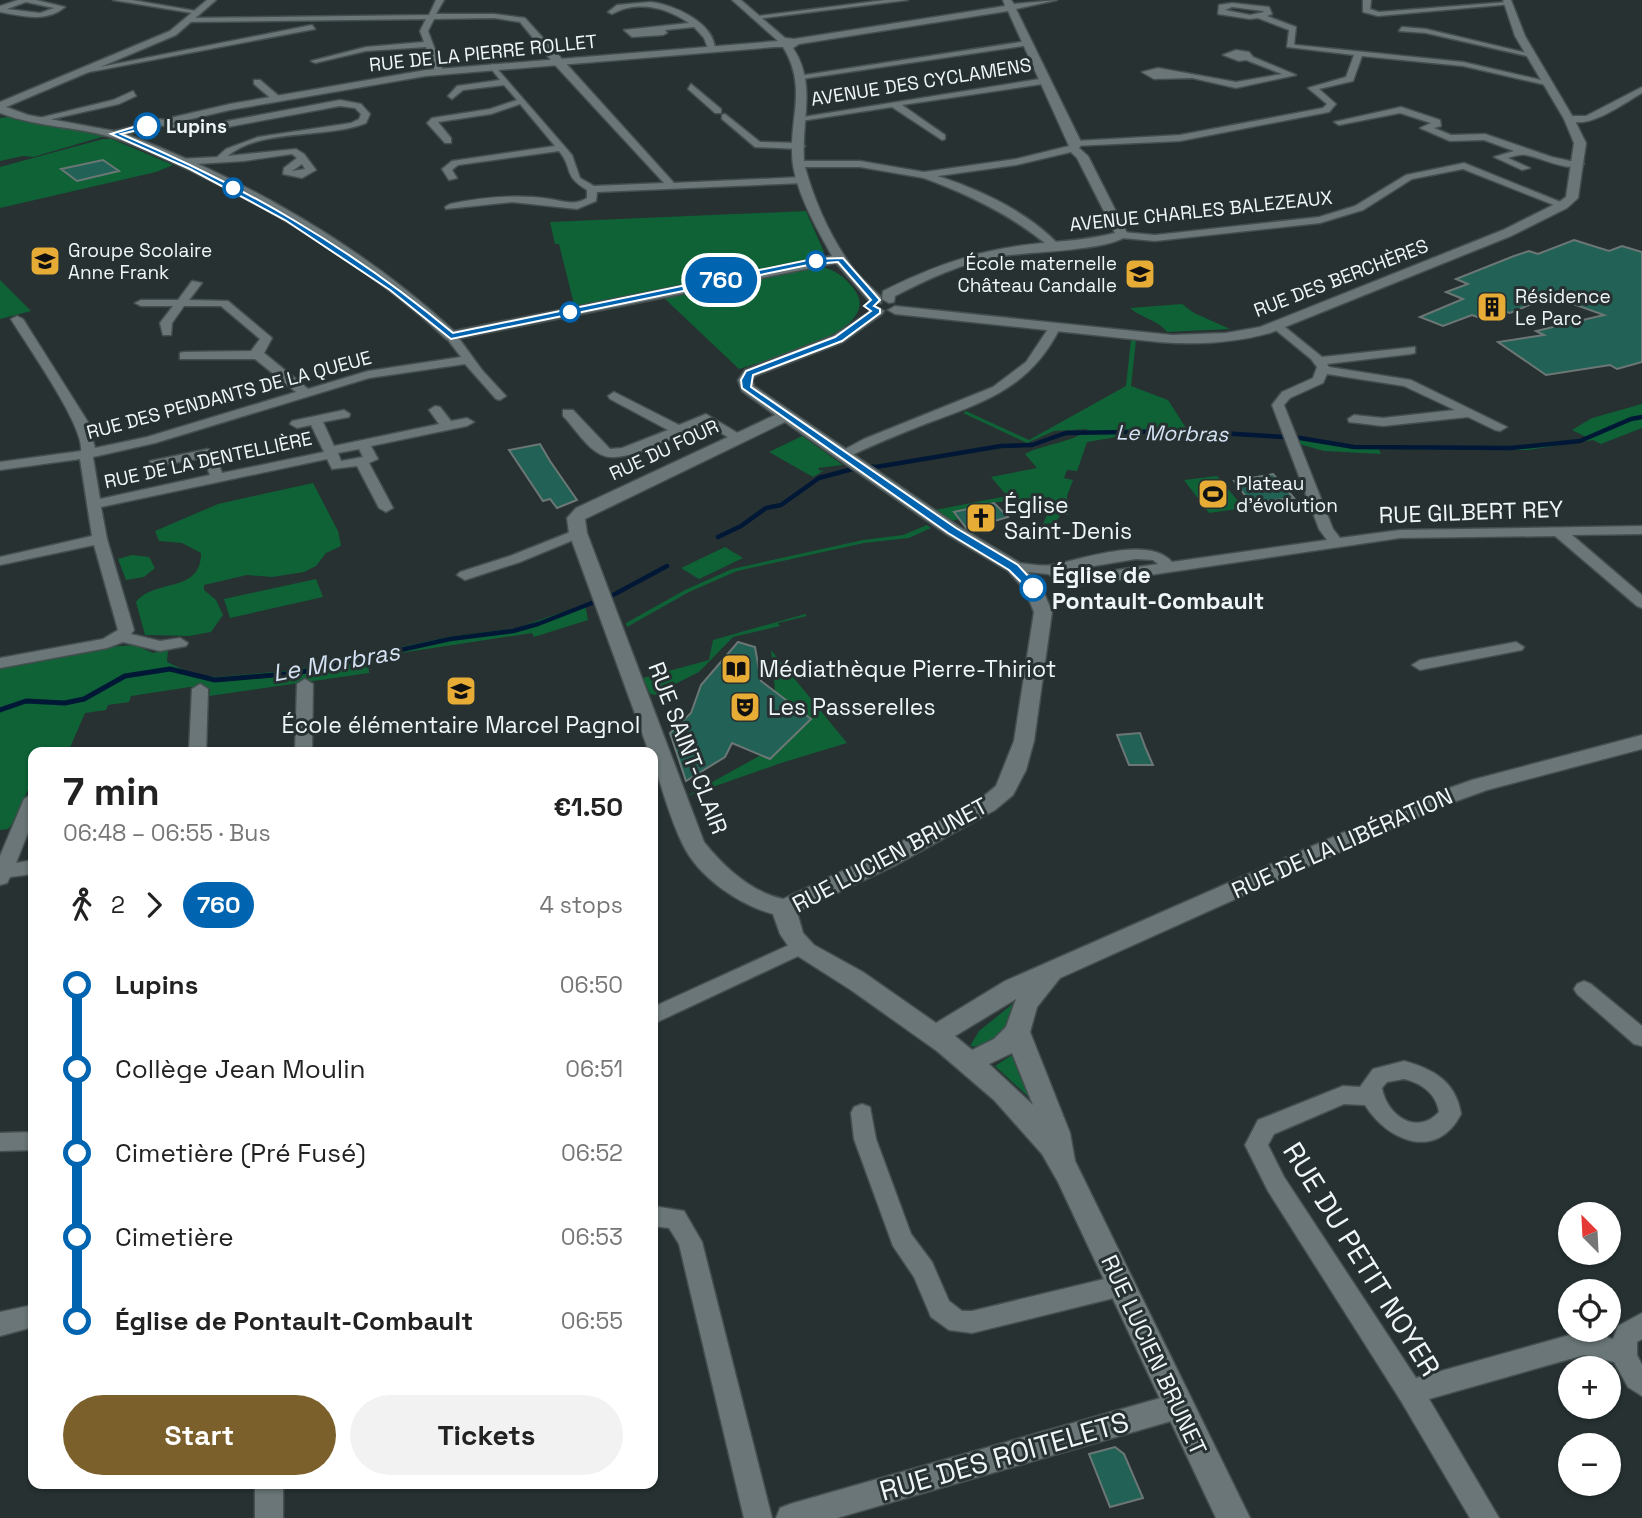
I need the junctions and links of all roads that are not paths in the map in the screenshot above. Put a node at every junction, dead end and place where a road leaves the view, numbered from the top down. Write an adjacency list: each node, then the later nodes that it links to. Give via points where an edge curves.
1 (117, 0): 13 (street)
2 (212, 0): 13 (street)
3 (440, 0): 15 (street)
4 (736, 0): 16 (street)
5 (904, 0): 16 (street)
6 (1053, 0): 10 (street, RUE DE LA PIERRE ROLLET)
7 (1367, 0): 12 (street, via 1366,10 1378,14)
8 (1420, 0): 12 (street)
9 (1508, 2): 12 (street); 28 (street)
10 (1008, 4): 23 (street, RUE DE LA PIERRE ROLLET); 24 (street)
11 (0, 10): 11 (street, via 25,0 61,6 38,15)
12 (1424, 11)
13 (198, 12): 19 (street)
14 (612, 12): 20 (street, via 617,7 669,3)
15 (431, 17): 18 (street); 25 (street, via 424,31); 31 (street, via 522,20)
16 (755, 17): 23 (street)
17 (1261, 17): 17 (street, via 1269,11 1233,5 1222,7 1221,12); 27 (street, via 1293,29 1290,46)
18 (349, 18): 19 (street); 33 (street)
19 (188, 20): 33 (street, via 173,33)
20 (696, 25): 21 (street); 26 (street, via 709,38)
21 (659, 27)
22 (1402, 29): 28 (street)
23 (784, 43): 26 (street, RUE DE LA PIERRE ROLLET); 36 (street, via 798,60)
24 (1027, 43): 36 (street); 38 (street)
25 (428, 44): 30 (street, via 366,49); 34 (street)
26 (712, 49): 31 (street, RUE DE LA PIERRE ROLLET)
27 (1359, 53): 37 (street, via 1350,79); 41 (street, via 1463,64)
28 (1531, 55): 41 (street)
29 (1248, 58): 37 (street)
30 (315, 61)
31 (557, 61): 32 (street, RUE DE LA PIERRE ROLLET); 73 (street)
32 (494, 66): 34 (street, RUE DE LA PIERRE ROLLET); 40 (street)
33 (84, 71): 49 (street)
34 (439, 71): 46 (street, RUE DE LA PIERRE ROLLET)
35 (1168, 74): 37 (street, via 1236,85)
36 (802, 76): 52 (street)
37 (1304, 80): 50 (street, via 1332,104)
38 (1046, 81): 48 (street, AVENUE DES CYCLAMENS); 61 (street)
39 (257, 82): 46 (street)
40 (506, 82): 45 (street, via 460,88); 47 (street)
41 (1546, 82): 53 (street)
42 (691, 87): 60 (street, via 758,145)
43 (1642, 90): 53 (street, via 1588,119)
44 (133, 94): 51 (street, via 116,102)
45 (452, 96)
46 (277, 99): 54 (street, RUE DE LA PIERRE ROLLET)
47 (522, 101): 59 (street, via 435,120 432,123); 62 (street)
48 (895, 105): 52 (street, AVENUE DES CYCLAMENS); 58 (street)
49 (0, 108): 51 (street)
50 (1316, 112): 55 (street); 61 (street, via 1180,138)
51 (39, 118): 57 (street)
52 (801, 118): 60 (street)
53 (1569, 119): 68 (street, via 1580,143)
54 (160, 122): 57 (street, RUE DE LA PIERRE ROLLET); 64 (street, via 195,130 340,103 358,106 366,114 353,125 231,147)
55 (1339, 122): 56 (street); 63 (street, via 1398,108 1437,122 1425,128 1450,138 1485,137)
56 (1349, 126)
57 (114, 134): 66 (street)
58 (942, 137)
59 (448, 141)
60 (800, 146): 67 (street)
61 (1075, 146): 70 (street, via 1016,162); 77 (street)
62 (560, 148): 71 (street, via 463,161 447,169); 74 (street, via 576,179)
63 (1524, 151): 68 (street); 69 (street, via 1499,157)
64 (220, 159): 65 (street, via 286,151); 66 (street)
65 (302, 159)
66 (180, 162): 88 (street, via 330,244)
67 (799, 164): 70 (street, via 860,164); 72 (street)
68 (1579, 164): 75 (street, via 1572,198)
69 (1525, 168)
70 (924, 174): 78 (street, via 990,202)
71 (452, 178)
72 (803, 180): 73 (street); 79 (street)
73 (670, 185): 74 (street)
74 (592, 189): 76 (street, via 592,199 579,206 514,199)
75 (1560, 203): 77 (street, AVENUE CHARLES BALEZEAUX, via 1459,166 1409,177 1359,208 1320,220 1155,239); 85 (street, RUE DES BERCHÈRES, via 1507,233)
76 (450, 207)
77 (1122, 235): 78 (street, AVENUE CHARLES BALEZEAUX, via 1090,244)
78 (1055, 246): 83 (street, AVENUE CHARLES BALEZEAUX, via 949,264 888,294)
79 (840, 259): 83 (street); 88 (street)
80 (196, 284): 82 (street)
81 (141, 303): 82 (street)
82 (181, 303): 87 (street, via 166,323); 90 (street, via 224,303 266,338)
83 (884, 305): 86 (street, RUE DES BERCHÈRES); 101 (street, RUE LUCIEN BRUNET, via 838,339 750,373 747,388)
84 (17, 319): 112 (street, via 81,422)
85 (1276, 325): 86 (street, RUE DES BERCHÈRES, via 1196,340); 93 (street)
86 (1054, 328): 113 (street, via 1030,367 995,391)
87 (167, 332)
88 (451, 336): 92 (street)
89 (1412, 350): 93 (street)
90 (258, 355): 91 (street); 94 (street)
91 (184, 356)
92 (468, 360): 94 (street, RUE DES PENDANTS DE LA QUEUE, via 368,375); 95 (street)
93 (1322, 366): 99 (street, via 1407,383); 124 (street, via 1319,380 1278,402 1326,529)
94 (306, 394): 112 (street, RUE DES PENDANTS DE LA QUEUE)
95 (500, 396)
96 (614, 396): 108 (street)
97 (435, 410): 106 (street)
98 (568, 413): 108 (street, via 606,453 626,453)
99 (1467, 413): 102 (street, via 1383,422); 107 (street)
100 (344, 414): 103 (street)
101 (785, 416): 109 (street, RUE DU FOUR); 113 (street, RUE LUCIEN BRUNET)
102 (1354, 419)
103 (315, 420): 105 (street); 111 (street)
104 (467, 422): 106 (street, RUE DE LA DENTELLIÈRE)
105 (298, 424)
106 (447, 426): 110 (street, RUE DE LA DENTELLIÈRE)
107 (1500, 427)
108 (677, 429): 109 (street, via 706,418)
109 (738, 438): 122 (street, RUE DU FOUR, via 582,512 576,517)
110 (363, 444): 111 (street, RUE DE LA DENTELLIÈRE); 114 (street, via 371,459)
111 (331, 453): 114 (street, via 337,466); 117 (street, RUE DE LA DENTELLIÈRE)
112 (88, 454): 116 (street, RUE DES PENDANTS DE LA QUEUE); 118 (street)
113 (841, 455): 126 (street, RUE LUCIEN BRUNET)
114 (361, 461): 119 (street)
115 (155, 464): 117 (street, via 208,453)
116 (0, 466)
117 (218, 478): 118 (street, RUE DE LA DENTELLIÈRE)
118 (94, 504): 123 (street)
119 (386, 509)
120 (1642, 530): 121 (street, RUE GILBERT REY)
121 (1558, 531): 124 (street, RUE GILBERT REY, via 1412,534); 128 (street)
122 (578, 533): 127 (street); 139 (street, RUE SAINT-CLAIR)
123 (100, 539): 125 (street); 129 (street, via 127,630)
124 (1337, 544): 126 (street, RUE GILBERT REY, via 1069,580 1052,570)
125 (0, 561)
126 (1014, 567): 144 (street, RUE LUCIEN BRUNET, via 1033,588 1043,612 1024,741 1011,781 987,805)
127 (465, 575)
128 (1642, 603)
129 (119, 638): 130 (street, via 160,646); 132 (street)
130 (180, 643)
131 (1516, 647): 133 (street)
132 (0, 663)
133 (1420, 665)
134 (305, 684): 138 (street)
135 (200, 690): 137 (street)
136 (1642, 742): 146 (street, RUE DE LA LIBÉRATION, via 1432,802)
137 (197, 747)
138 (303, 747)
139 (658, 747)
140 (658, 747): 144 (street, RUE SAINT-CLAIR, via 694,845 714,868 756,898)
141 (28, 811): 143 (street)
142 (28, 868): 143 (street)
143 (1, 874)
144 (785, 908): 145 (street, RUE LUCIEN BRUNET, via 786,923)
145 (800, 947): 148 (street); 150 (street, RUE LUCIEN BRUNET)
146 (1053, 972): 149 (street, RUE DE LA LIBÉRATION, via 1026,1003); 150 (street, RUE DE LA LIBÉRATION, via 1014,988)
147 (1584, 989): 151 (street)
148 (658, 1014)
149 (1017, 1031): 152 (street, RUE DE LA LIBÉRATION, via 1003,1046); 157 (street, via 1058,1133)
150 (935, 1036): 152 (street, RUE LUCIEN BRUNET)
151 (1642, 1038)
152 (970, 1063): 157 (street, RUE LUCIEN BRUNET)
153 (1371, 1097): 165 (street, RUE DU PETIT NOYER, via 1343,1095 1266,1127 1256,1145 1276,1184)
154 (862, 1113): 159 (street, via 865,1139 901,1239 948,1318 972,1322)
155 (28, 1141): 156 (street)
156 (0, 1142)
157 (1063, 1163): 159 (street, RUE LUCIEN BRUNET)
158 (658, 1216): 169 (street, via 676,1218 690,1242)
159 (1121, 1286): 166 (street, RUE LUCIEN BRUNET)
160 (28, 1317): 161 (street)
161 (0, 1324)
162 (1642, 1325): 163 (street, via 1627,1334)
163 (1623, 1353): 164 (street); 165 (street, via 1584,1343)
164 (1642, 1384)
165 (1410, 1392): 172 (street, RUE DU PETIT NOYER)
166 (1178, 1406): 170 (street, RUE DES ROITELETS); 171 (street, RUE LUCIEN BRUNET)
167 (269, 1489): 168 (street)
168 (269, 1518)
169 (758, 1518)
170 (790, 1518)
171 (1233, 1518)
172 (1485, 1518)

